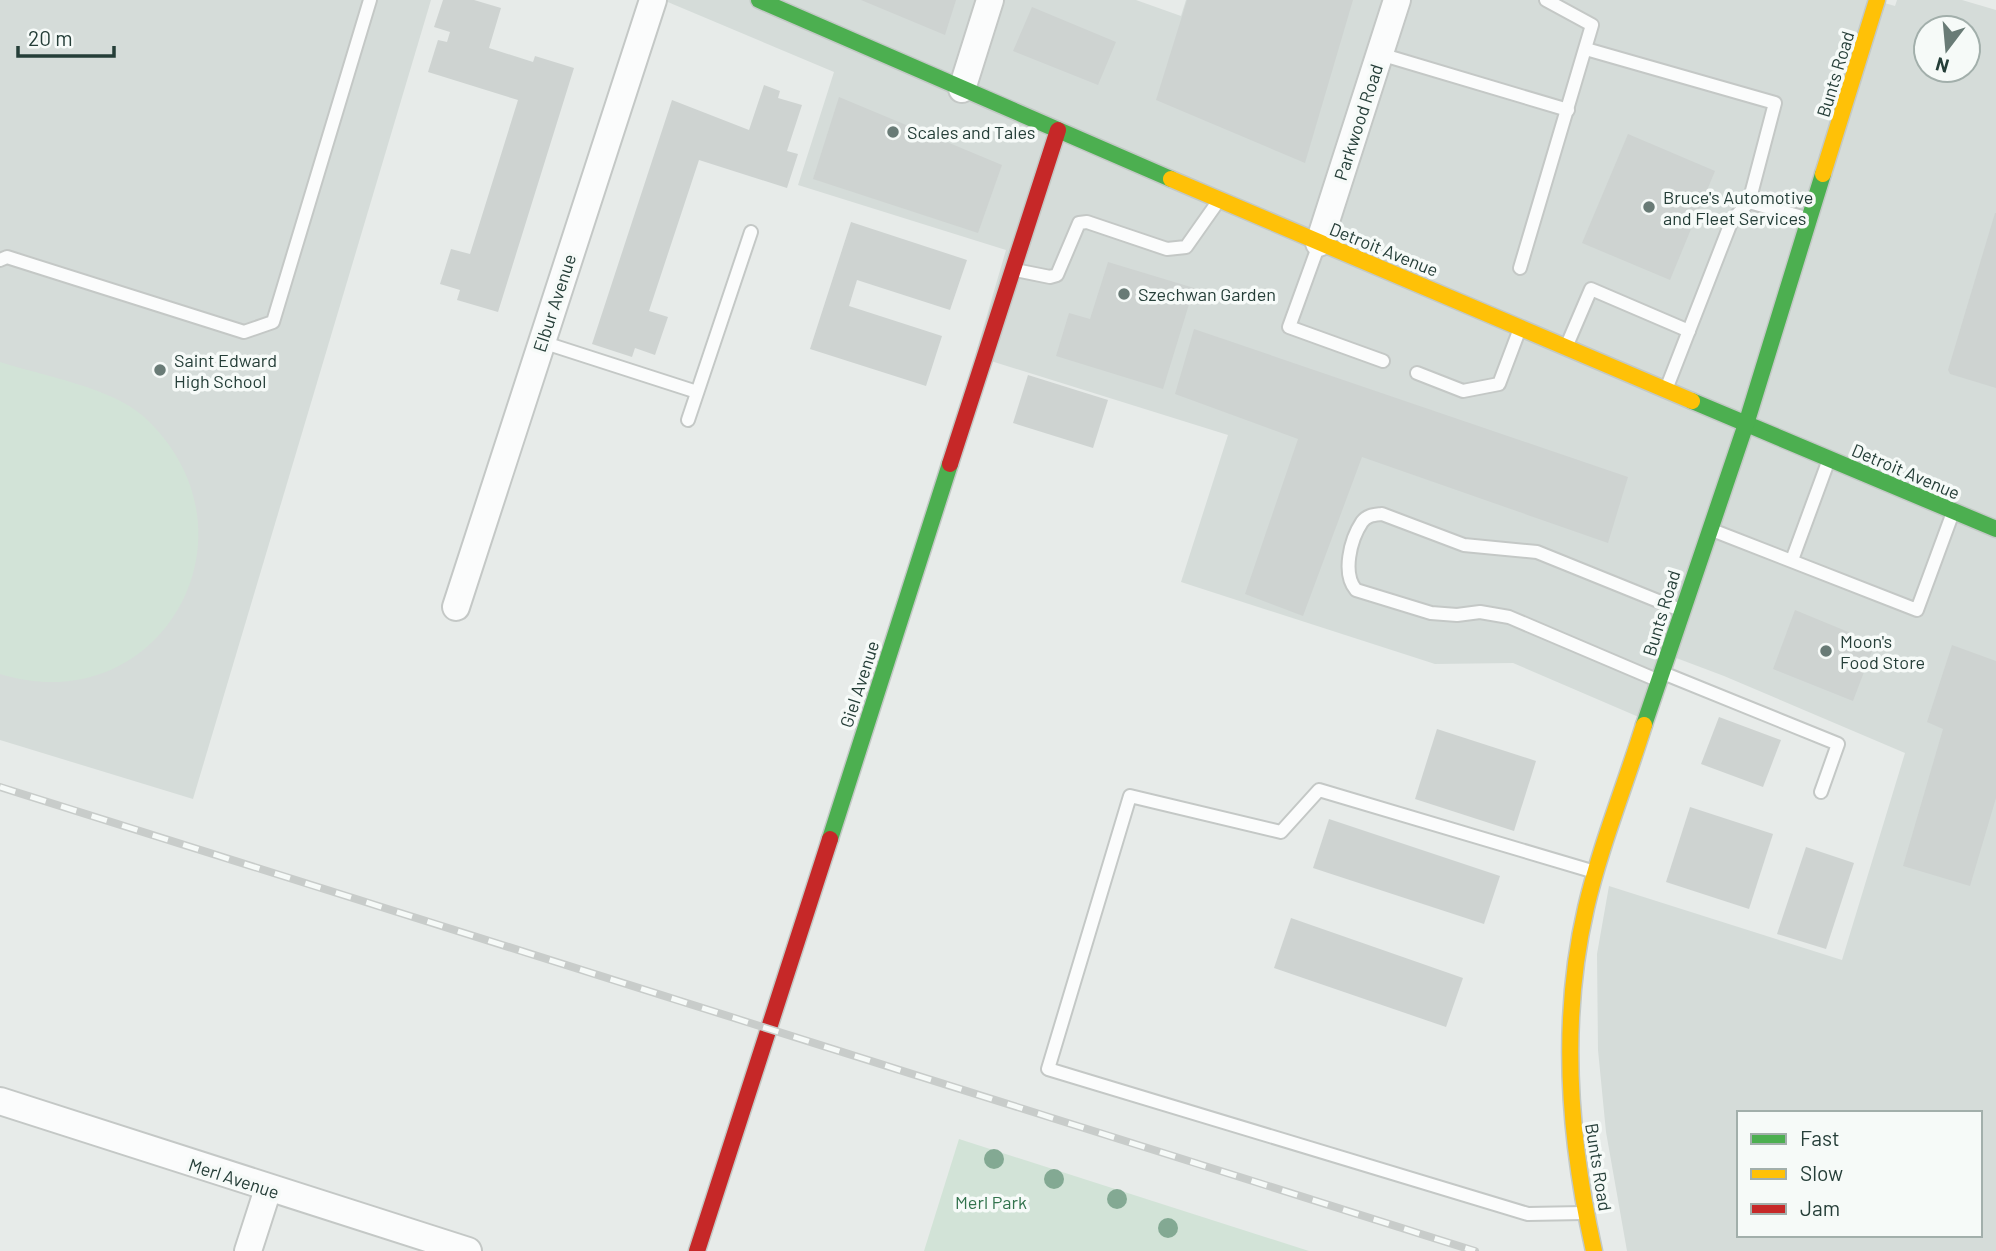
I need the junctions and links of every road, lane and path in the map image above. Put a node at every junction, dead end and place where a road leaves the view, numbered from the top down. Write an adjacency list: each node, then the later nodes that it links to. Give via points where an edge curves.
1 (370, 0): 18 (lane, via 273,322 244,332 7,257)
2 (653, 0): 23 (street, Elbur Avenue)
3 (759, 0): 10 (street, Detroit Avenue)
4 (990, 0): 10 (street)
5 (1397, 0): 9 (street, Parkwood Road)
6 (1546, 0): 8 (lane, via 1592,24)
7 (1877, 0): 15 (street, Bunts Road)
8 (1586, 49): 11 (lane); 14 (lane, via 1775,103)
9 (1380, 54): 11 (lane); 17 (street, Parkwood Road)
10 (962, 89): 12 (street, Detroit Avenue)
11 (1568, 110): 19 (lane)
12 (1058, 130): 13 (street, Detroit Avenue); 20 (street, Giel Avenue)
13 (1219, 200): 17 (street, Detroit Avenue); 20 (lane, via 1186,247 1167,249 1079,223 1057,275)
14 (1749, 202): 15 (lane); 22 (lane, via 1732,220)
15 (1810, 219): 30 (street, Bunts Road)
16 (751, 232): 28 (lane)
17 (1319, 243): 21 (street, Detroit Avenue); 25 (lane, via 1289,327)
18 (0, 260)
19 (1520, 268)
20 (1013, 269): 46 (street, Giel Avenue)
21 (1521, 327): 24 (street, Detroit Avenue); 26 (lane, via 1499,384 1463,391)
22 (1689, 331): 24 (lane, via 1591,289); 27 (lane)
23 (542, 342): 28 (lane); 36 (street, Elbur Avenue)
24 (1567, 346): 27 (street, Detroit Avenue)
25 (1383, 361)
26 (1417, 373)
27 (1667, 388): 30 (street, Detroit Avenue)
28 (697, 391): 29 (lane)
29 (688, 420)
30 (1746, 421): 31 (street, Detroit Avenue); 33 (street, Bunts Road)
31 (1829, 459): 32 (street, Detroit Avenue); 35 (lane)
32 (1953, 511): 34 (street, Detroit Avenue); 35 (lane, via 1917,610)
33 (1709, 528): 35 (lane); 37 (street, Bunts Road)
34 (1996, 529)
35 (1792, 560)
36 (456, 607)
37 (1682, 610): 38 (street, Bunts Road); 38 (lane, via 1536,552 1464,545 1382,514 1370,515 1362,522 1346,569 1356,590 1431,612 1509,617)
38 (1662, 677): 39 (lane, via 1838,744); 40 (street, Bunts Road)
39 (1821, 792)
40 (1596, 873): 43 (street, Bunts Road, via 1580,942 1571,1031 1571,1100); 43 (lane, via 1319,790 1281,832 1130,796 1048,1069 1528,1214)
41 (0, 1101): 42 (street, Merl Avenue)
42 (268, 1189): 44 (street); 45 (street, Merl Avenue)
43 (1586, 1213): 47 (street, Bunts Road)
44 (248, 1251)
45 (468, 1251)
46 (697, 1251)
47 (1594, 1251)

